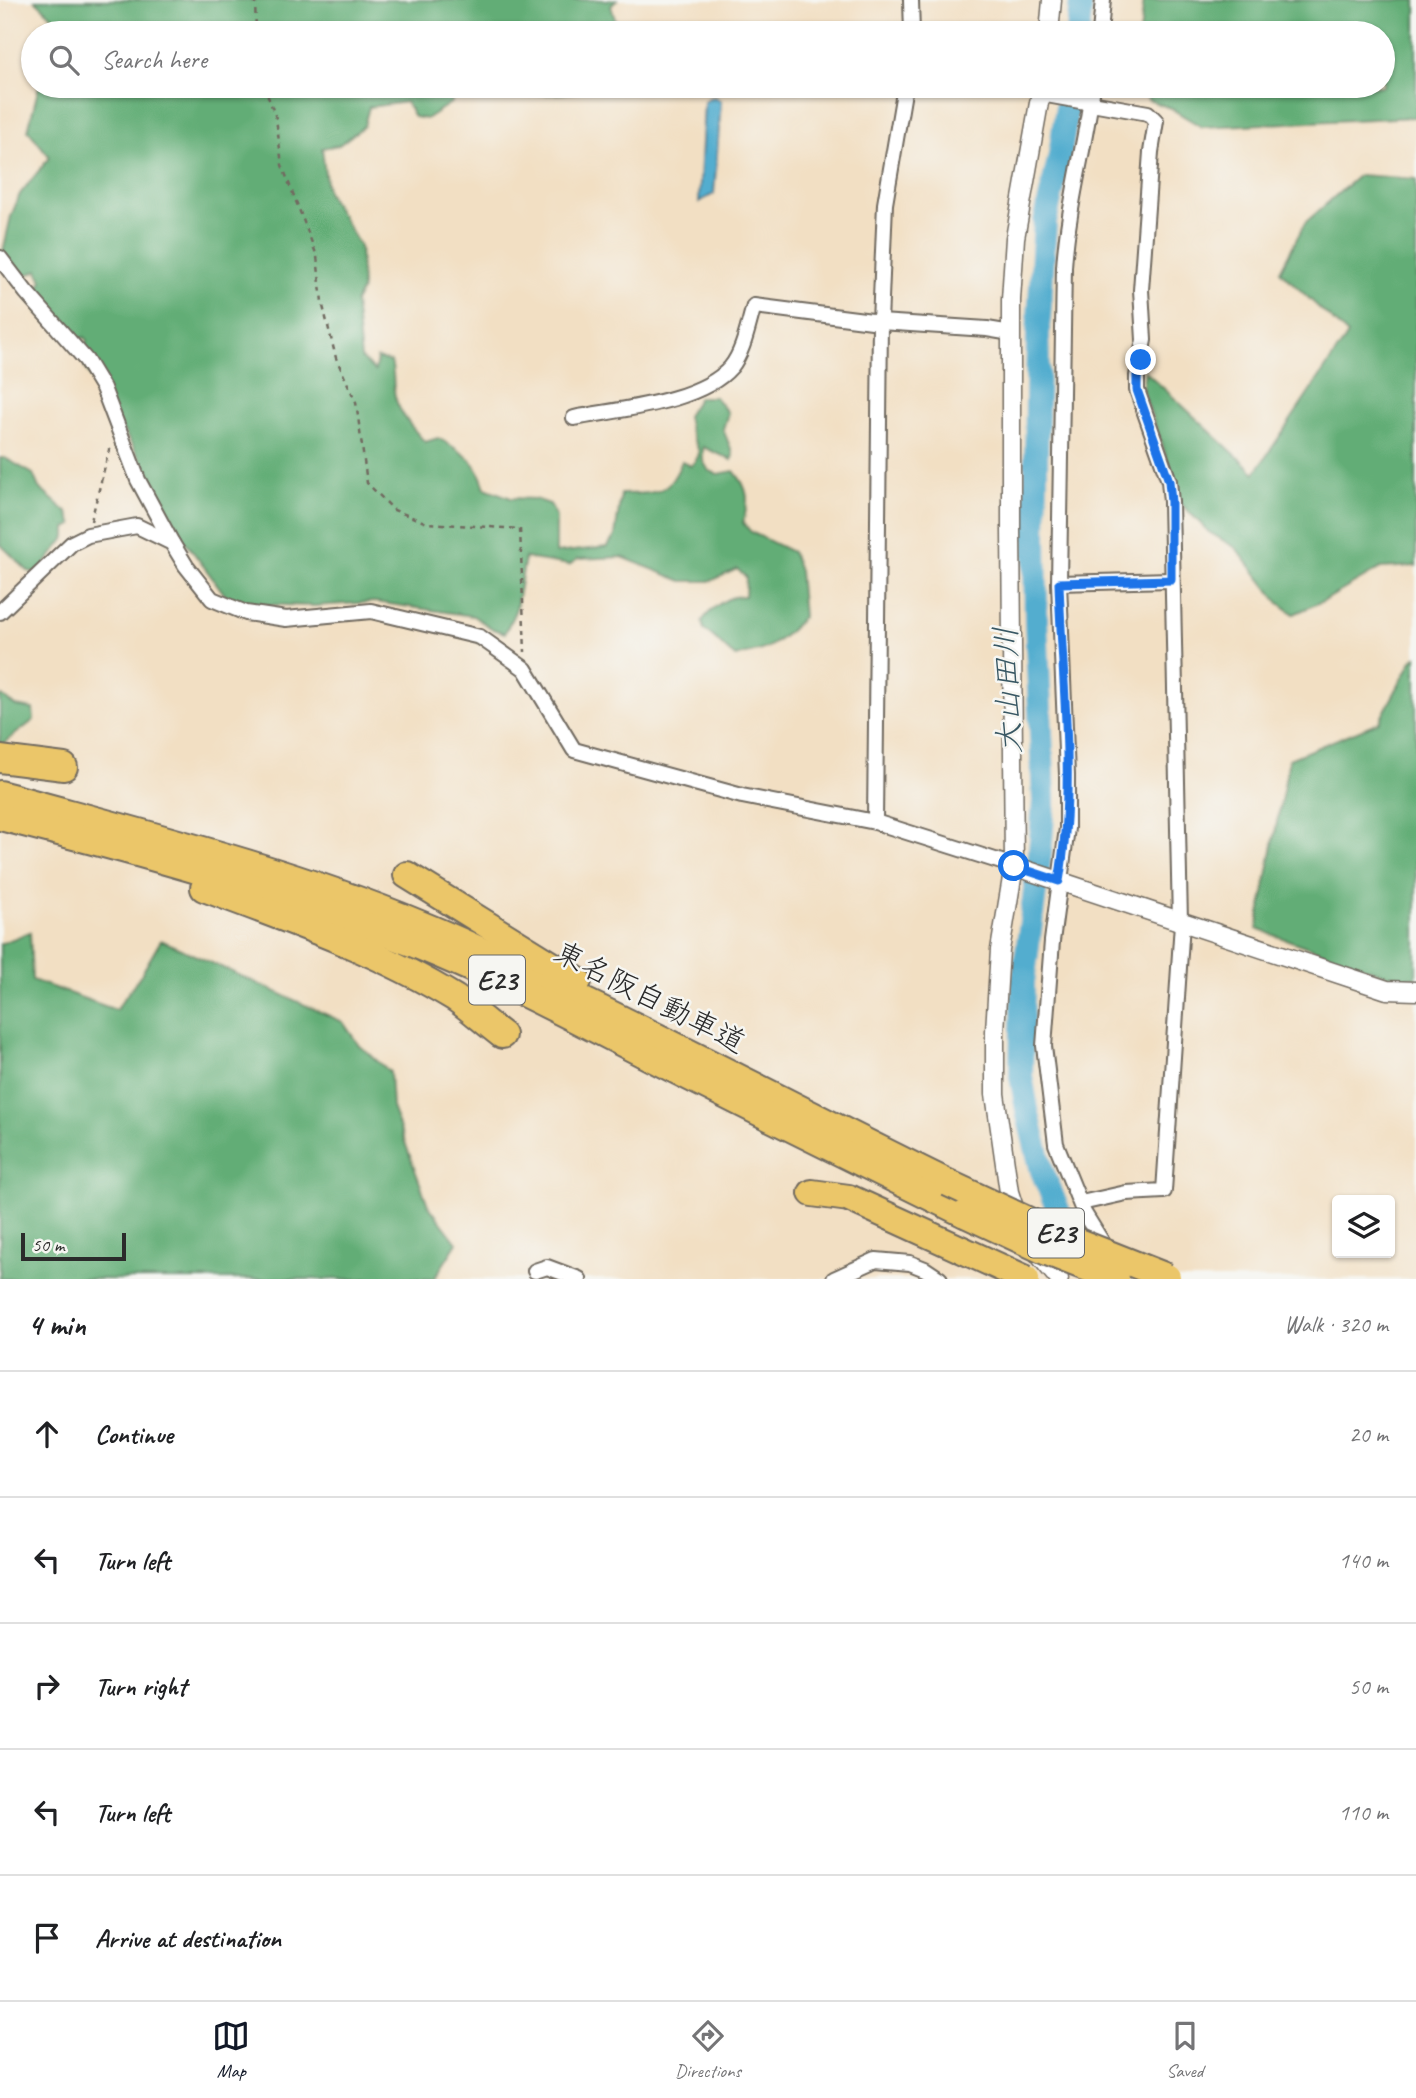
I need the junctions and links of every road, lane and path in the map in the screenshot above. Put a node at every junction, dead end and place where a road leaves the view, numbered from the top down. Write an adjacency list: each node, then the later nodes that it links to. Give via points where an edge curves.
1 (255, 0): 5 (path)
2 (911, 0): 6 (street)
3 (1052, 0): 7 (street)
4 (1103, 0): 8 (street)
5 (256, 21)
6 (912, 21)
7 (1050, 21)
8 (1101, 21)
9 (268, 98): 25 (path, via 282,164 317,256 322,302 336,358 356,402 367,483 394,510 427,523 520,529)
10 (903, 98): 16 (street, via 884,204)
11 (1041, 98): 17 (street, via 1016,237)
12 (1075, 98): 14 (street)
13 (1092, 98): 14 (street)
14 (1091, 102): 22 (street, via 1148,113 1156,121 1137,390 1169,481); 23 (street, via 1066,234)
15 (0, 258): 18 (street, via 86,360)
16 (880, 321): 17 (street); 19 (street, via 754,306 741,349 717,379 673,399); 30 (street)
17 (1011, 333): 32 (street)
18 (112, 414): 20 (path, via 111,442); 21 (street, via 138,480)
19 (574, 418)
20 (88, 535): 21 (street, via 137,526); 24 (street, via 72,543)
21 (172, 543): 25 (street, via 212,599 246,613 286,619 371,611 480,636)
22 (1171, 580): 23 (street); 35 (street)
23 (1059, 583): 34 (street, via 1068,775 1066,837)
24 (0, 612)
25 (526, 669): 30 (street, via 574,750 742,796)
26 (0, 759): 27 (highway)
27 (64, 767)
28 (0, 794): 38 (highway, 東名阪自動車道 / E23, via 333,891 420,924)
29 (0, 817): 31 (highway, 東名阪自動車道 / E23)
30 (875, 822): 32 (street)
31 (46, 829): 37 (highway, via 304,925 394,964 457,1000); 50 (highway, 東名阪自動車道 / E23, bridge, via 235,880 415,945 505,983 965,1214)
32 (1016, 867): 34 (street); 41 (street, via 1000,950 995,1094 1009,1192)
33 (407, 874): 38 (highway, via 639,1016)
34 (1058, 881): 35 (street); 40 (street, via 1044,1046 1056,1144)
35 (1181, 923): 36 (street, via 1387,990); 40 (street, via 1164,1191)
36 (1416, 991)
37 (502, 1035)
38 (665, 1040): 43 (highway, 東名阪自動車道 / E23, bridge, via 948,1183 1053,1232)
39 (812, 1193): 48 (highway, bridge, via 849,1198)
40 (1081, 1203): 51 (street)
41 (1024, 1237): 47 (street); 49 (street)
42 (535, 1271): 44 (street, via 547,1266)
43 (1170, 1278)
44 (579, 1279)
45 (834, 1279): 46 (street, via 876,1260 910,1263)
46 (940, 1279)
47 (1006, 1279)
48 (1026, 1279)
49 (1059, 1279)
50 (1116, 1279)
51 (1125, 1279)

